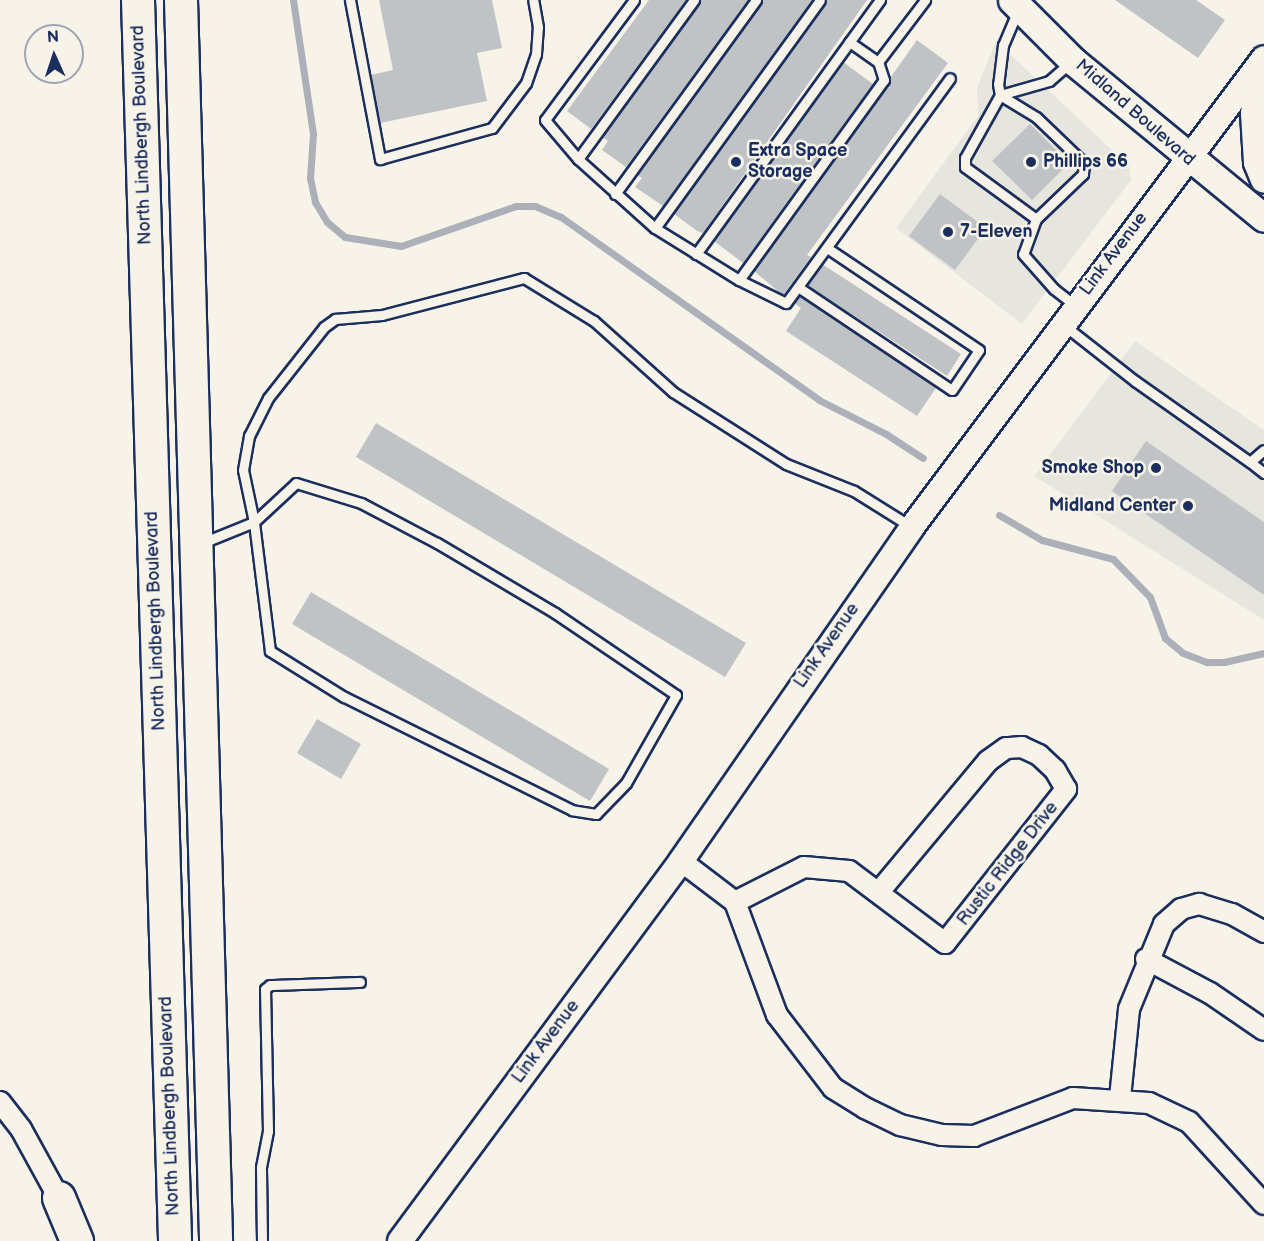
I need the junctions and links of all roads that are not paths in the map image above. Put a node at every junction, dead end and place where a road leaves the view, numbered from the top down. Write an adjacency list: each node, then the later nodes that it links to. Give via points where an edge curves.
1 (138, 0): 51 (highway, North Lindbergh Boulevard)
2 (181, 0): 13 (highway)
3 (191, 0): 13 (highway)
4 (350, 0): 5 (lane, via 380,159 492,129 526,83 536,54 538,27)
5 (533, 0)
6 (634, 0): 22 (lane, via 545,120)
7 (694, 0): 22 (lane)
8 (756, 0): 24 (lane)
9 (820, 0): 27 (lane)
10 (880, 0): 14 (lane)
11 (925, 0): 17 (lane)
12 (1019, 3): 16 (main road, Midland Boulevard); 20 (lane, via 1002,48)
13 (182, 40): 38 (highway)
14 (849, 42): 17 (lane); 29 (lane)
15 (1264, 58): 21 (street, Link Avenue)
16 (1073, 61): 20 (lane, via 1049,81); 21 (main road, Midland Boulevard)
17 (878, 62): 30 (lane, via 884,80)
18 (1264, 74): 23 (main road, via 1254,113 1257,162)
19 (950, 78): 28 (lane)
20 (1000, 95): 26 (lane, via 965,158 965,167); 26 (lane, via 1036,117 1084,163 1083,174)
21 (1187, 158): 25 (main road, Midland Boulevard); 32 (street, Link Avenue)
22 (578, 159): 24 (lane)
23 (1264, 179)
24 (615, 194): 27 (lane)
25 (1264, 218)
26 (1036, 219): 32 (lane, via 1023,254)
27 (656, 228): 29 (lane)
28 (826, 248): 31 (lane); 31 (lane, via 979,350 952,390)
29 (696, 254): 30 (lane)
30 (739, 280): 31 (lane, via 786,303)
31 (798, 287)
32 (1070, 315): 34 (lane, via 1143,387); 37 (street, Link Avenue)
33 (1264, 450): 34 (lane)
34 (1250, 462): 35 (lane)
35 (1264, 473)
36 (254, 522): 36 (lane, via 296,483 361,503 555,613 676,695 626,783 596,813 572,810 344,697 270,651); 37 (lane, via 243,470 249,436 268,398 324,327 335,318 393,312 524,278 594,321 673,392 786,464 854,491); 38 (lane)
37 (912, 526): 39 (street, Link Avenue)
38 (197, 544): 52 (highway)
39 (681, 861): 41 (street); 54 (street, Link Avenue)
40 (879, 892): 40 (street, Rustic Ridge Drive, via 988,761 1006,748 1022,747 1039,755 1055,770 1066,789 945,943); 41 (street, Rustic Ridge Drive, via 849,871 804,867)
41 (735, 902): 46 (street, via 777,1015 833,1088 865,1108 900,1125 942,1135 974,1136 1073,1098)
42 (1264, 932): 43 (street, via 1232,914 1200,904 1181,909 1164,924)
43 (1146, 959): 45 (street, via 1210,993); 46 (street, via 1129,1009)
44 (360, 982): 53 (lane, via 270,985 265,989 268,1131 261,1167)
45 (1264, 1030)
46 (1120, 1098): 49 (street, via 1149,1102 1189,1122)
47 (0, 1102): 48 (street, via 21,1130)
48 (59, 1198): 50 (highway)
49 (1264, 1204)
50 (77, 1241)
51 (175, 1241)
52 (216, 1241)
53 (262, 1241)
54 (400, 1241)

